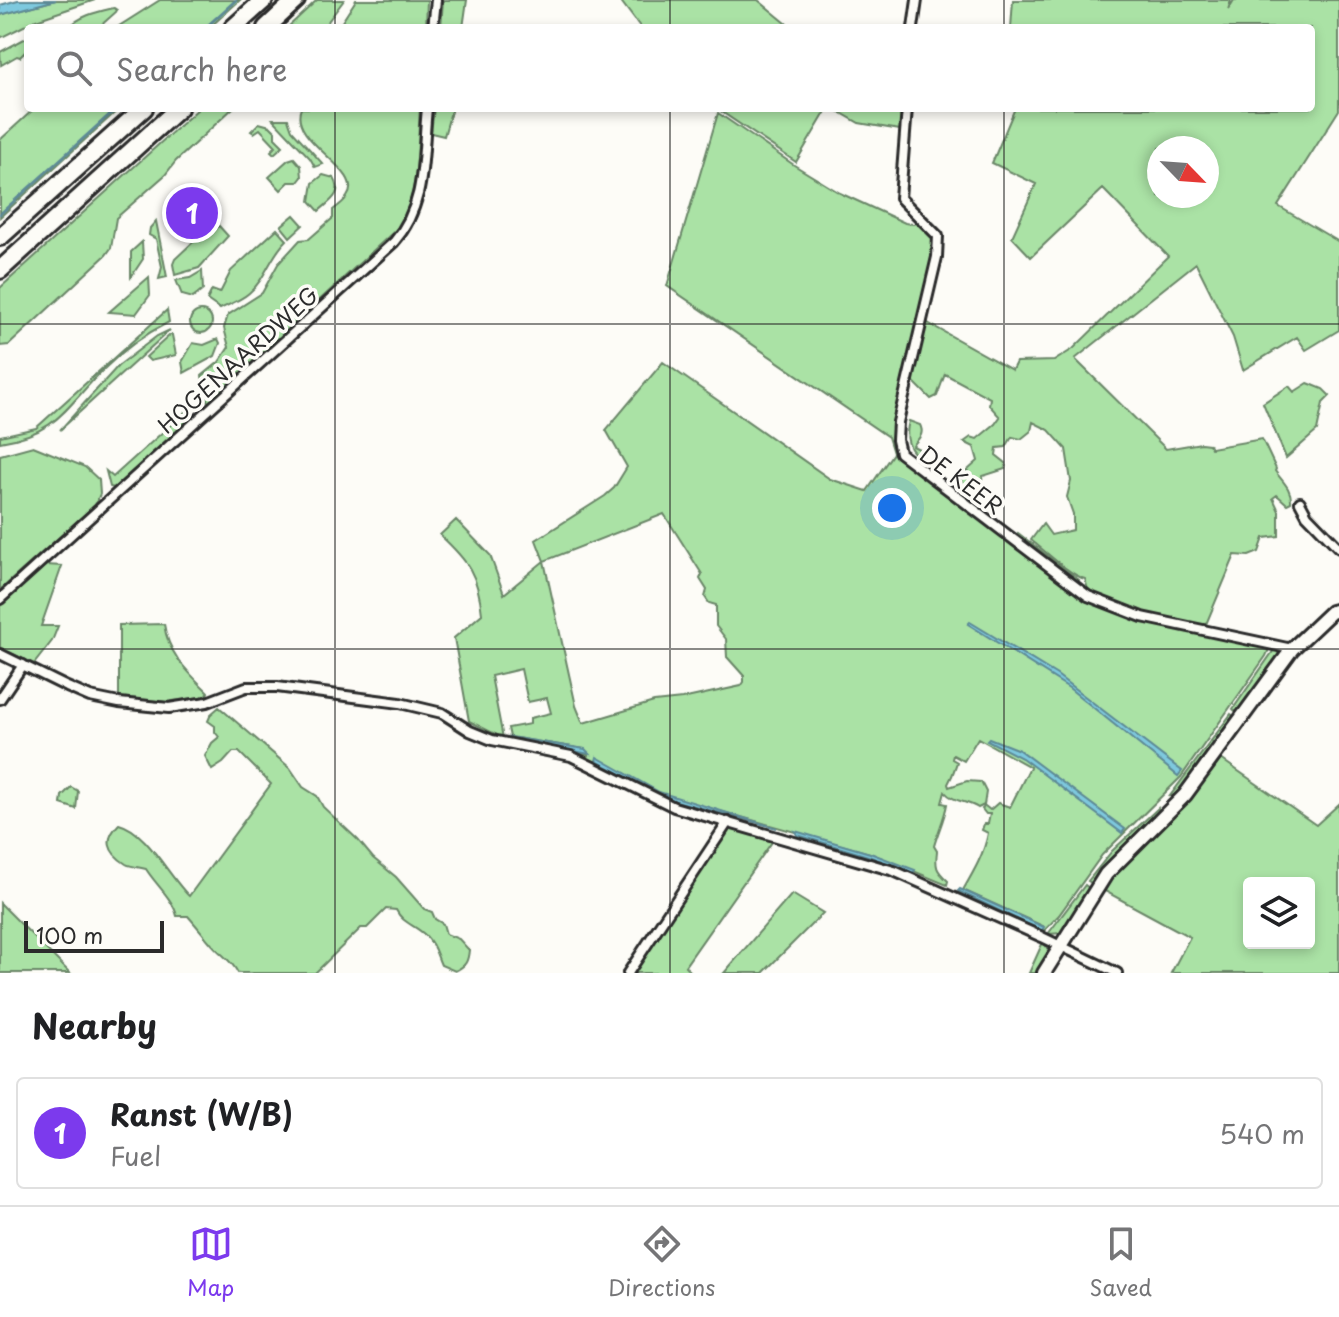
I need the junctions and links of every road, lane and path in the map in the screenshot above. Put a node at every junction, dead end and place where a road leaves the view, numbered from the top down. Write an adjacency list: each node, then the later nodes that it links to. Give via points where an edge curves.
1 (264, 0): 5 (highway)
2 (296, 0): 6 (highway)
3 (436, 0): 7 (street)
4 (917, 0): 8 (street)
5 (237, 24)
6 (270, 24)
7 (433, 24)
8 (914, 24)
9 (140, 112): 13 (highway)
10 (175, 112): 14 (highway)
11 (427, 112): 17 (street, HOGENAARDWEG, via 417,206 394,242)
12 (907, 112): 19 (street, DE KEER, via 900,198 938,236 898,422 902,456 1088,596 1142,617)
13 (0, 237)
14 (0, 270)
15 (1300, 502): 16 (street)
16 (1339, 548)
17 (0, 599)
18 (1339, 610): 19 (street)
19 (1292, 649): 24 (street, via 1185,795 1106,874)
20 (0, 654): 21 (street)
21 (23, 665): 22 (street); 23 (street, via 90,697 141,706 207,702 246,687 400,703 442,713 492,740 571,756 674,807)
22 (0, 699)
23 (728, 822): 24 (street, via 894,871); 25 (street)
24 (1061, 945): 26 (street); 27 (street)
25 (628, 973)
26 (1044, 973)
27 (1117, 973)

